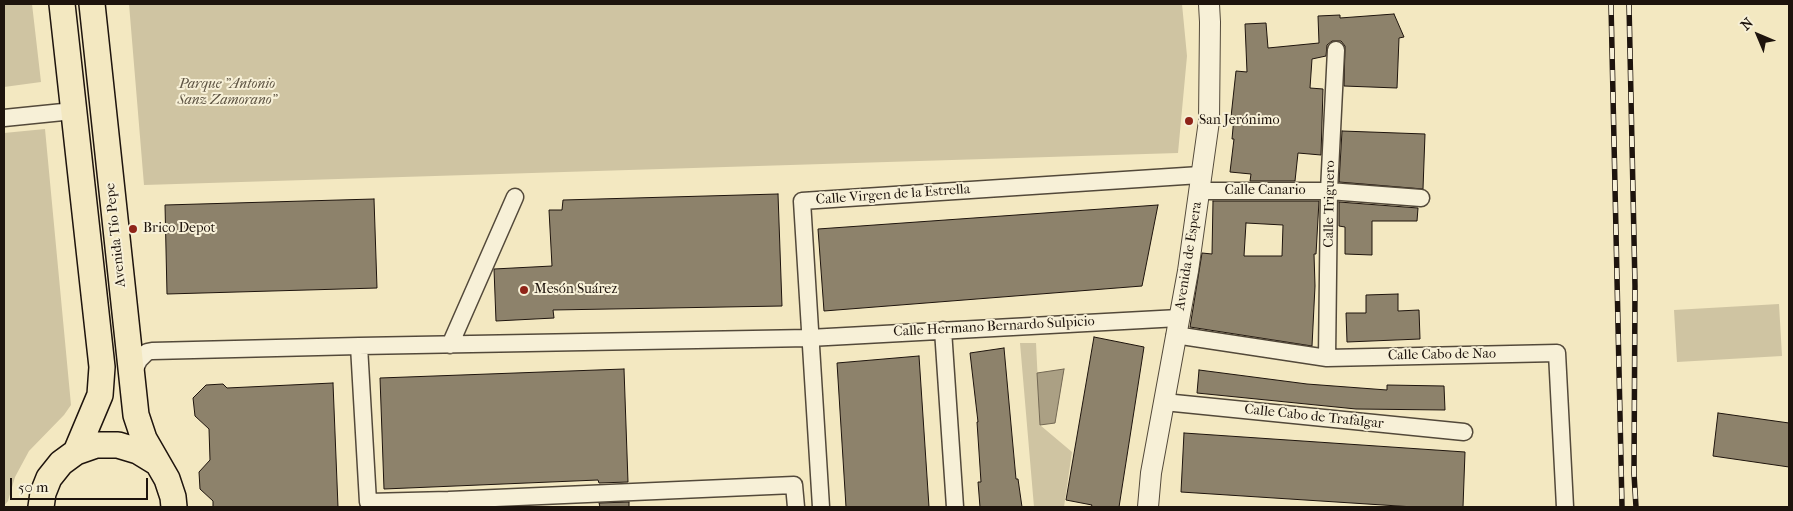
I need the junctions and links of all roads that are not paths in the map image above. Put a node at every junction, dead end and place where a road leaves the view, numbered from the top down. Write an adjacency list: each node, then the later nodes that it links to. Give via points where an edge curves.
1 (62, 4): 5 (main road, Avenida Tío Pepe)
2 (92, 4): 11 (main road, Avenida Tío Pepe)
3 (1209, 4): 7 (street, Avenida de Espera, via 1209,122)
4 (1336, 50): 8 (street, Calle Triguero)
5 (73, 110): 6 (street); 22 (main road, Avenida Tío Pepe, via 102,367 100,395)
6 (4, 118)
7 (1200, 183): 8 (street, Calle Canario); 12 (street, Avenida de Espera); 14 (street, Calle Virgen de la Estrella, via 802,202)
8 (1329, 191): 10 (street, Calle Canario); 18 (street, Calle Triguero)
9 (515, 197): 15 (street)
10 (1421, 198)
11 (126, 323): 17 (street, via 135,343); 19 (main road, Avenida Tío Pepe)
12 (1177, 327): 13 (street, Calle Hermano Bernardo Sulpicio); 18 (street, Calle Cabo de Nao); 20 (street, Avenida de Espera)
13 (943, 330): 14 (street, Calle Hermano Bernardo Sulpicio); 33 (street)
14 (809, 338): 15 (street, Calle Hermano Bernardo Sulpicio); 32 (street, Calle Virgen de la Estrella)
15 (450, 345): 16 (street, Calle Hermano Bernardo Sulpicio)
16 (359, 346): 17 (street, Calle Hermano Bernardo Sulpicio); 27 (street)
17 (147, 352): 19 (street, via 139,360)
18 (1327, 358): 35 (street, Calle Cabo de Nao, via 1556,352)
19 (132, 376): 23 (main road, Avenida Tío Pepe, via 136,415)
20 (1164, 402): 21 (street, Calle Cabo de Trafalgar); 34 (street, Avenida de Espera)
21 (1464, 432)
22 (76, 452): 23 (main road, via 96,445 118,445 138,451); 24 (main road)
23 (156, 462): 30 (main road, Avenida Tío Pepe, via 166,479)
24 (49, 478): 28 (street); 29 (main road)
25 (591, 500): 26 (street); 31 (street, via 794,485)
26 (449, 504): 27 (street)
27 (368, 505)
28 (32, 507)
29 (41, 507)
30 (174, 507)
31 (796, 507)
32 (821, 507)
33 (955, 507)
34 (1148, 507)
35 (1565, 507)

